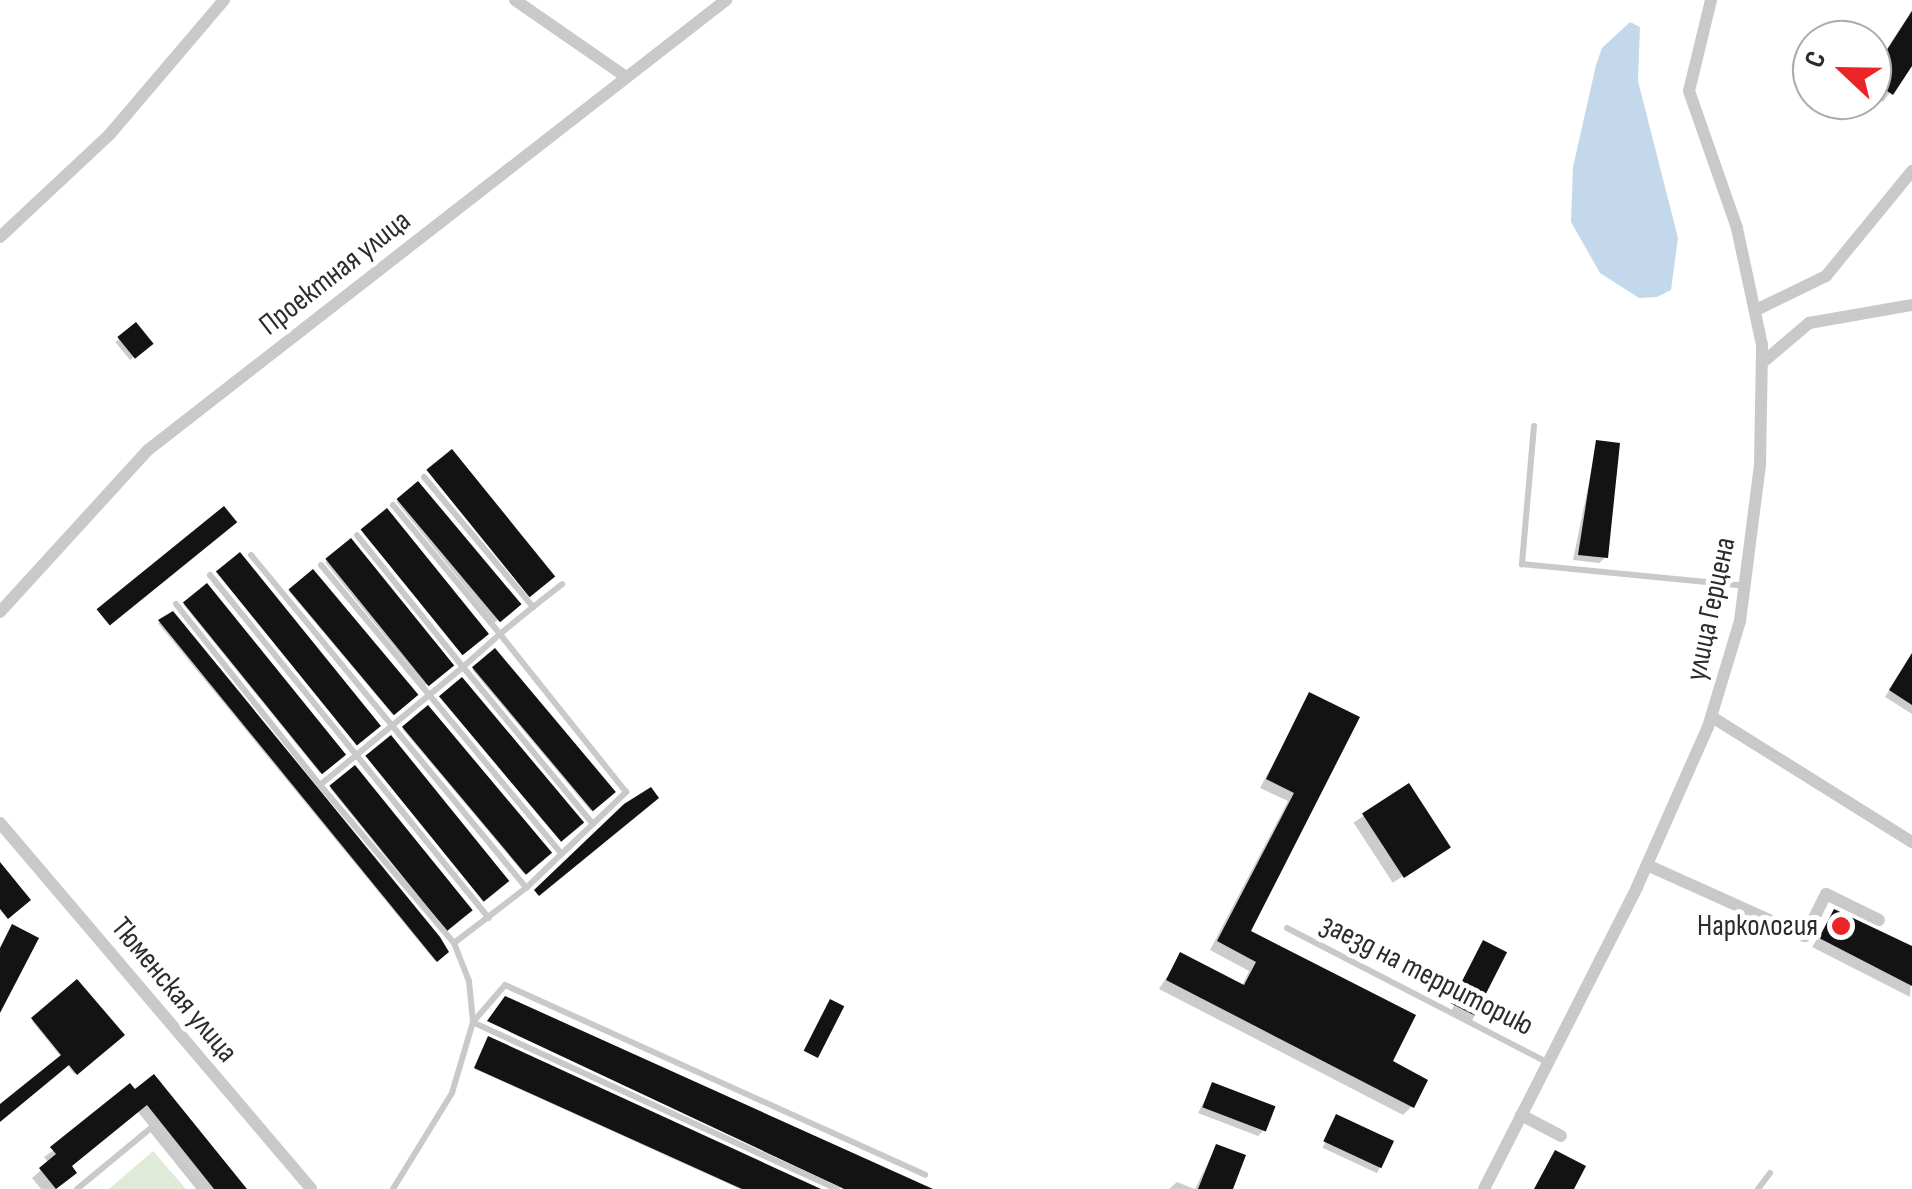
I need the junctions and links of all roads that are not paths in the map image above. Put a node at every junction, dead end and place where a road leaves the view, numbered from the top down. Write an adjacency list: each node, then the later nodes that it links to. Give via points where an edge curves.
1 (224, 0): 7 (street, via 110,134)
2 (515, 0): 5 (street)
3 (726, 0): 5 (street, Проектная улица)
4 (1711, 0): 9 (street, улица Герцена, via 1689,91 1738,228)
5 (626, 78): 22 (street, Проектная улица, via 148,450)
6 (1912, 170): 9 (street, via 1826,276)
7 (0, 237)
8 (1912, 304): 10 (street, via 1809,323)
9 (1756, 310): 10 (street, улица Герцена)
10 (1762, 364): 19 (street, улица Герцена, via 1760,464)
11 (1534, 426): 19 (lane, via 1522,564)
12 (424, 477): 21 (lane)
13 (393, 505): 23 (lane)
14 (357, 535): 24 (lane)
15 (251, 555): 27 (lane)
16 (321, 565): 25 (lane)
17 (210, 575): 28 (lane)
18 (562, 584): 21 (lane)
19 (1746, 586): 26 (street, улица Герцена)
20 (176, 604): 29 (lane)
21 (532, 607): 23 (lane)
22 (0, 612)
23 (500, 634): 24 (lane); 31 (lane, via 626,792)
24 (463, 667): 25 (lane); 31 (lane)
25 (430, 692): 27 (lane); 33 (lane)
26 (1712, 717): 32 (street); 34 (street, улица Герцена)
27 (390, 724): 28 (lane); 35 (lane)
28 (355, 754): 29 (lane); 36 (lane)
29 (320, 785): 39 (lane)
30 (0, 823): 48 (street, Тюменская улица)
31 (593, 824): 33 (lane)
32 (1912, 842)
33 (560, 852): 35 (lane)
34 (1646, 864): 37 (street, via 1805,936 1826,894); 41 (street, улица Герцена)
35 (526, 888): 36 (lane)
36 (489, 918): 39 (lane)
37 (1880, 920)
38 (1286, 928): 41 (lane, заезд на территорию)
39 (454, 942): 40 (lane, via 469,981)
40 (473, 1022): 45 (lane, via 506,986); 49 (lane, via 452,1093); 50 (lane)
41 (1548, 1063): 42 (street, улица Герцена)
42 (1522, 1115): 43 (street); 51 (street, улица Герцена)
43 (1560, 1136)
44 (1770, 1173): 52 (lane)
45 (925, 1176)
46 (77, 1189): 47 (lane, via 151,1128)
47 (200, 1189)
48 (311, 1189)
49 (393, 1189)
50 (837, 1189)
51 (1484, 1189)
52 (1758, 1189)

